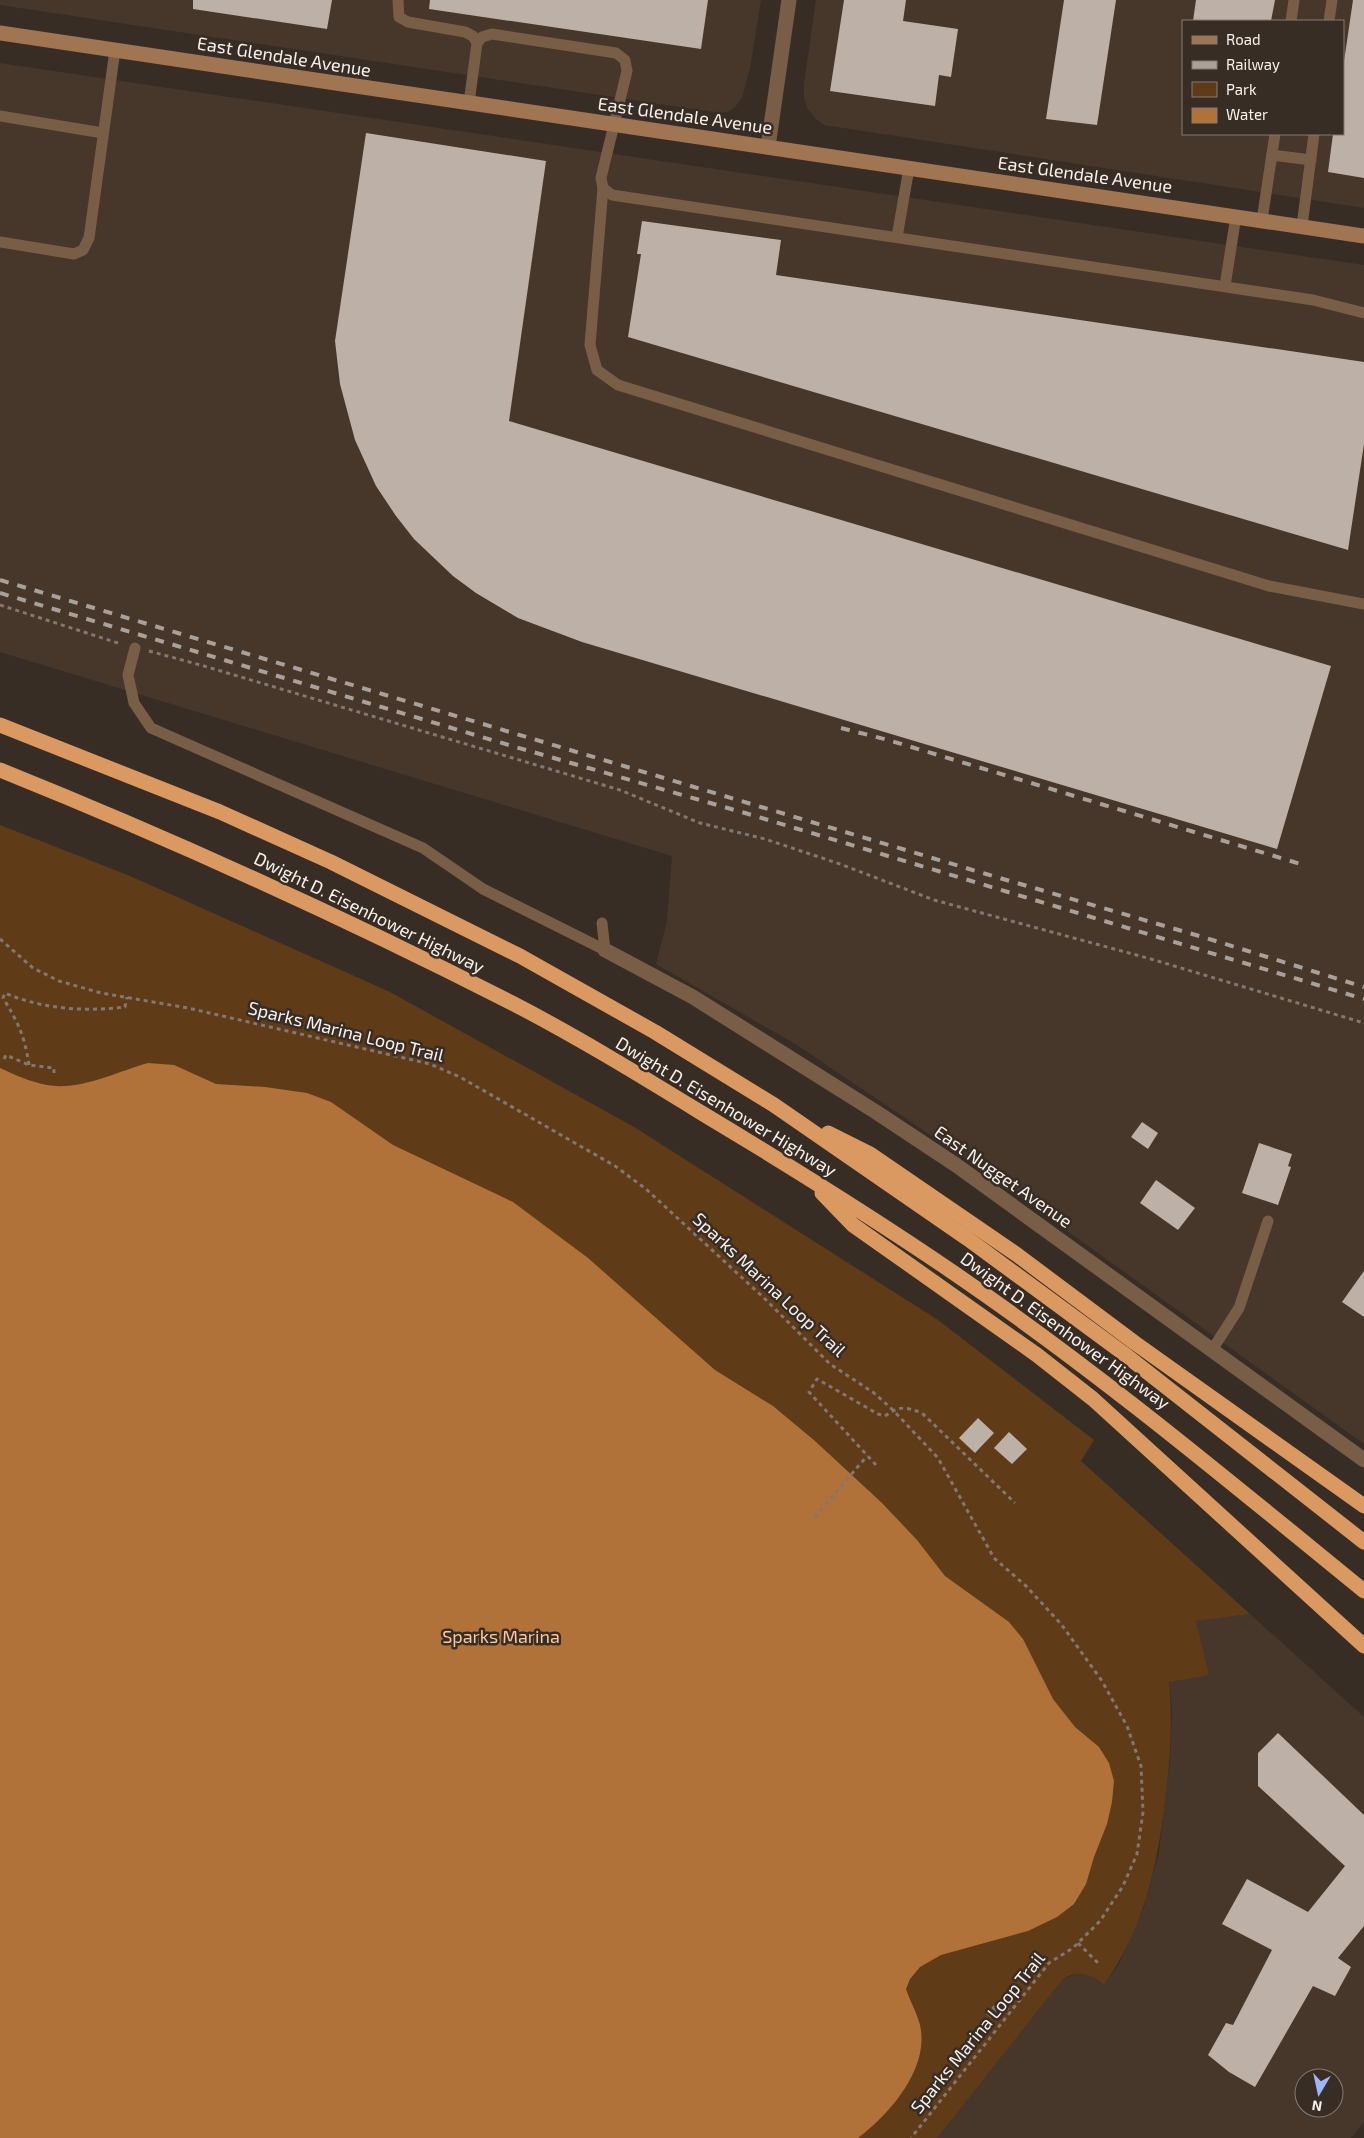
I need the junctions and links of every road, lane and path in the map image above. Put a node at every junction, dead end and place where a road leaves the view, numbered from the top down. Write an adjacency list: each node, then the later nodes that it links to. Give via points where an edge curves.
1 (398, 0): 8 (lane, via 399,17 408,22 466,32)
2 (789, 0): 16 (street)
3 (1294, 0): 5 (lane)
4 (1332, 0): 6 (lane)
5 (1291, 20)
6 (1329, 20)
7 (0, 33): 9 (street, East Glendale Avenue)
8 (477, 44): 10 (lane); 12 (lane, via 482,37 492,34 616,53 625,60 627,71)
9 (114, 50): 10 (street, East Glendale Avenue); 13 (lane)
10 (469, 103): 12 (street, East Glendale Avenue)
11 (0, 116): 13 (lane)
12 (614, 125): 16 (street, East Glendale Avenue); 20 (lane, via 601,178)
13 (103, 133): 26 (lane, via 89,238 83,250 74,254)
14 (1275, 135): 17 (lane)
15 (1314, 135): 18 (lane)
16 (768, 147): 19 (street, East Glendale Avenue)
17 (1272, 155): 18 (lane); 22 (lane)
18 (1311, 160): 23 (lane)
19 (909, 168): 21 (street, East Glendale Avenue); 25 (lane)
20 (603, 188): 25 (lane, via 612,195); 29 (lane, via 590,345 597,370 618,385 1270,586)
21 (1236, 216): 22 (street, East Glendale Avenue); 27 (lane)
22 (1262, 220): 23 (street, East Glendale Avenue)
23 (1302, 226): 24 (street, East Glendale Avenue)
24 (1364, 236)
25 (897, 237): 27 (lane)
26 (0, 242)
27 (1225, 286): 28 (lane, via 1313,300)
28 (1364, 313)
29 (1364, 604)
30 (0, 605): 31 (path)
31 (135, 648): 36 (lane, via 128,675 134,703 151,728 423,848 484,889); 38 (path, via 620,790 700,824 765,839 934,900 1151,959)
32 (0, 725): 42 (highway, Dwight D. Eisenhower Highway, via 220,812 331,862 520,956 655,1032)
33 (0, 770): 43 (highway, Dwight D. Eisenhower Highway, via 206,856 515,1005)
34 (602, 923): 36 (lane)
35 (0, 939): 37 (path, Sparks Marina Loop Trail, via 33,968 59,981)
36 (605, 950): 45 (street, East Nugget Avenue, via 693,997 876,1112 956,1165)
37 (127, 997): 40 (path, via 124,1007 54,1008 5,993 4,998 26,1043); 46 (path, Sparks Marina Loop Trail, via 430,1064 460,1077 615,1166 646,1189 830,1364 874,1393)
38 (1364, 1023)
39 (4, 1059): 40 (path, via 6,1055)
40 (29, 1064): 41 (path, via 54,1068)
41 (54, 1073)
42 (774, 1105): 51 (highway, via 879,1160 1016,1254); 53 (highway, Dwight D. Eisenhower Highway, via 968,1239 1115,1347)
43 (804, 1174): 54 (highway, Dwight D. Eisenhower Highway, via 953,1272 1144,1412); 55 (highway, via 853,1226 1037,1355 1093,1399)
44 (1268, 1221): 45 (lane, via 1239,1308)
45 (1212, 1350): 48 (street, East Nugget Avenue)
46 (893, 1410): 47 (path, via 885,1416 878,1414 816,1379 809,1392); 50 (path, via 906,1407 922,1413); 56 (path, Sparks Marina Loop Trail, via 938,1458 994,1558 1026,1586 1060,1624 1102,1681 1127,1726 1140,1766 1143,1812 1137,1854 1123,1886 1100,1921)
47 (867, 1456): 49 (path); 52 (path)
48 (1364, 1460)
49 (876, 1465)
50 (1015, 1503)
51 (1364, 1506)
52 (815, 1517)
53 (1364, 1542)
54 (1364, 1591)
55 (1364, 1646)
56 (1078, 1943): 57 (path); 59 (path, Sparks Marina Loop Trail, via 1049,1963)
57 (1099, 1964)
58 (995, 2006): 59 (path, via 985,2018 988,2021 1000,2003)
59 (1010, 2011): 60 (path, Sparks Marina Loop Trail)
60 (911, 2138)

